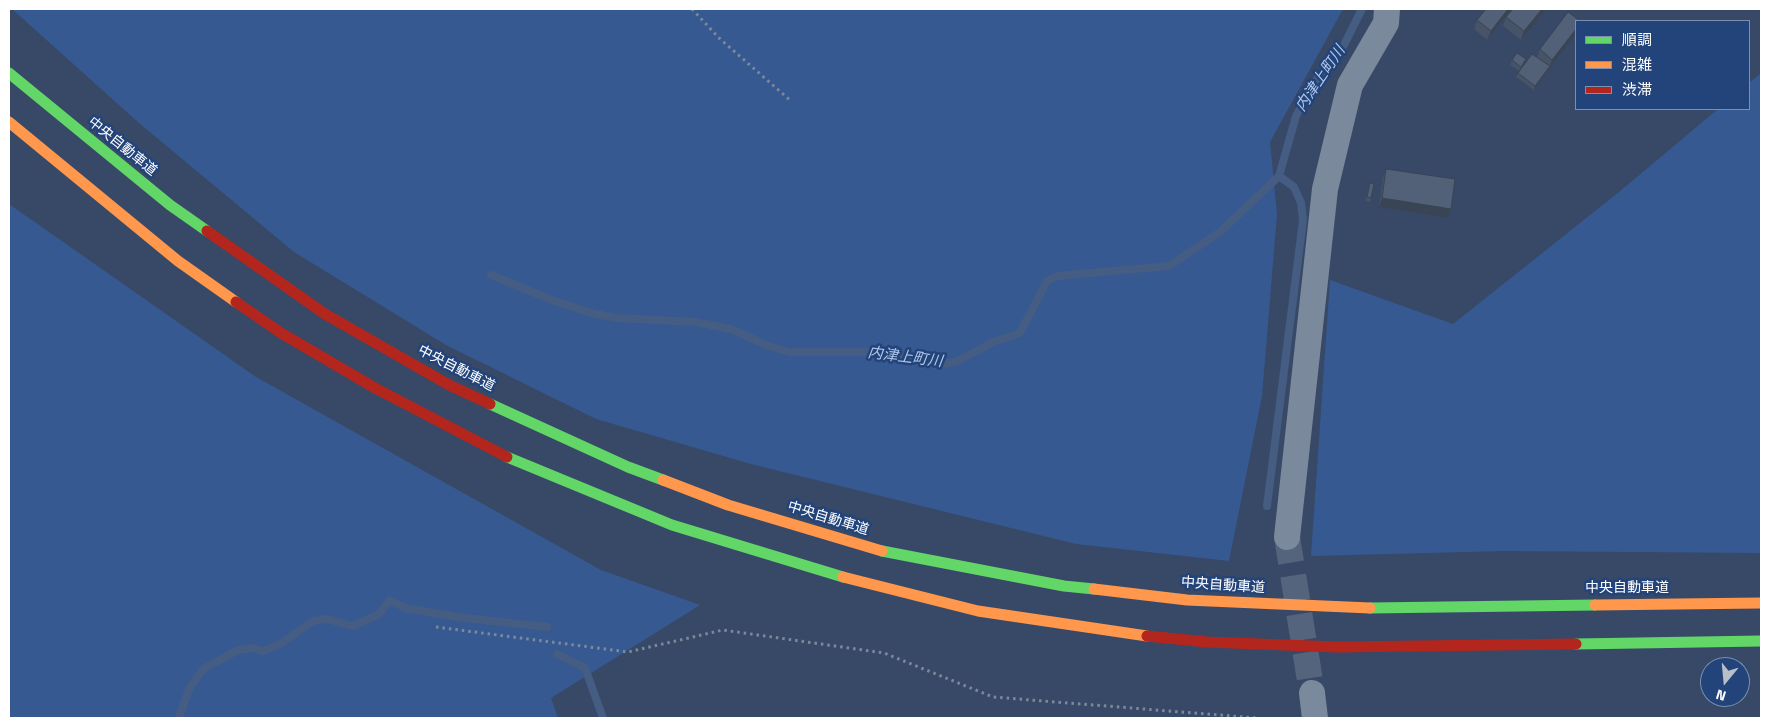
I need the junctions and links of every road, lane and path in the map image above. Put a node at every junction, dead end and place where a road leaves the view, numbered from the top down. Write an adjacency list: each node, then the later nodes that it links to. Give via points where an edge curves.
1 (692, 9): 4 (path, via 719,38)
2 (1387, 9): 6 (street, via 1386,23 1350,85 1324,189)
3 (9, 73): 7 (highway, 中央自動車道, via 170,205 325,314 449,385 628,467 755,513 882,551 1064,586 1187,600 1338,608)
4 (791, 101)
5 (9, 122): 9 (highway, via 178,261 281,332 375,388 518,463 672,526 857,581 978,611 1118,633 1207,642 1338,647)
6 (1287, 536)
7 (1761, 603)
8 (436, 627): 11 (path, via 628,652 723,630 884,653 993,697)
9 (1761, 641)
10 (1312, 693): 12 (street)
11 (1257, 718)
12 (1315, 718)

